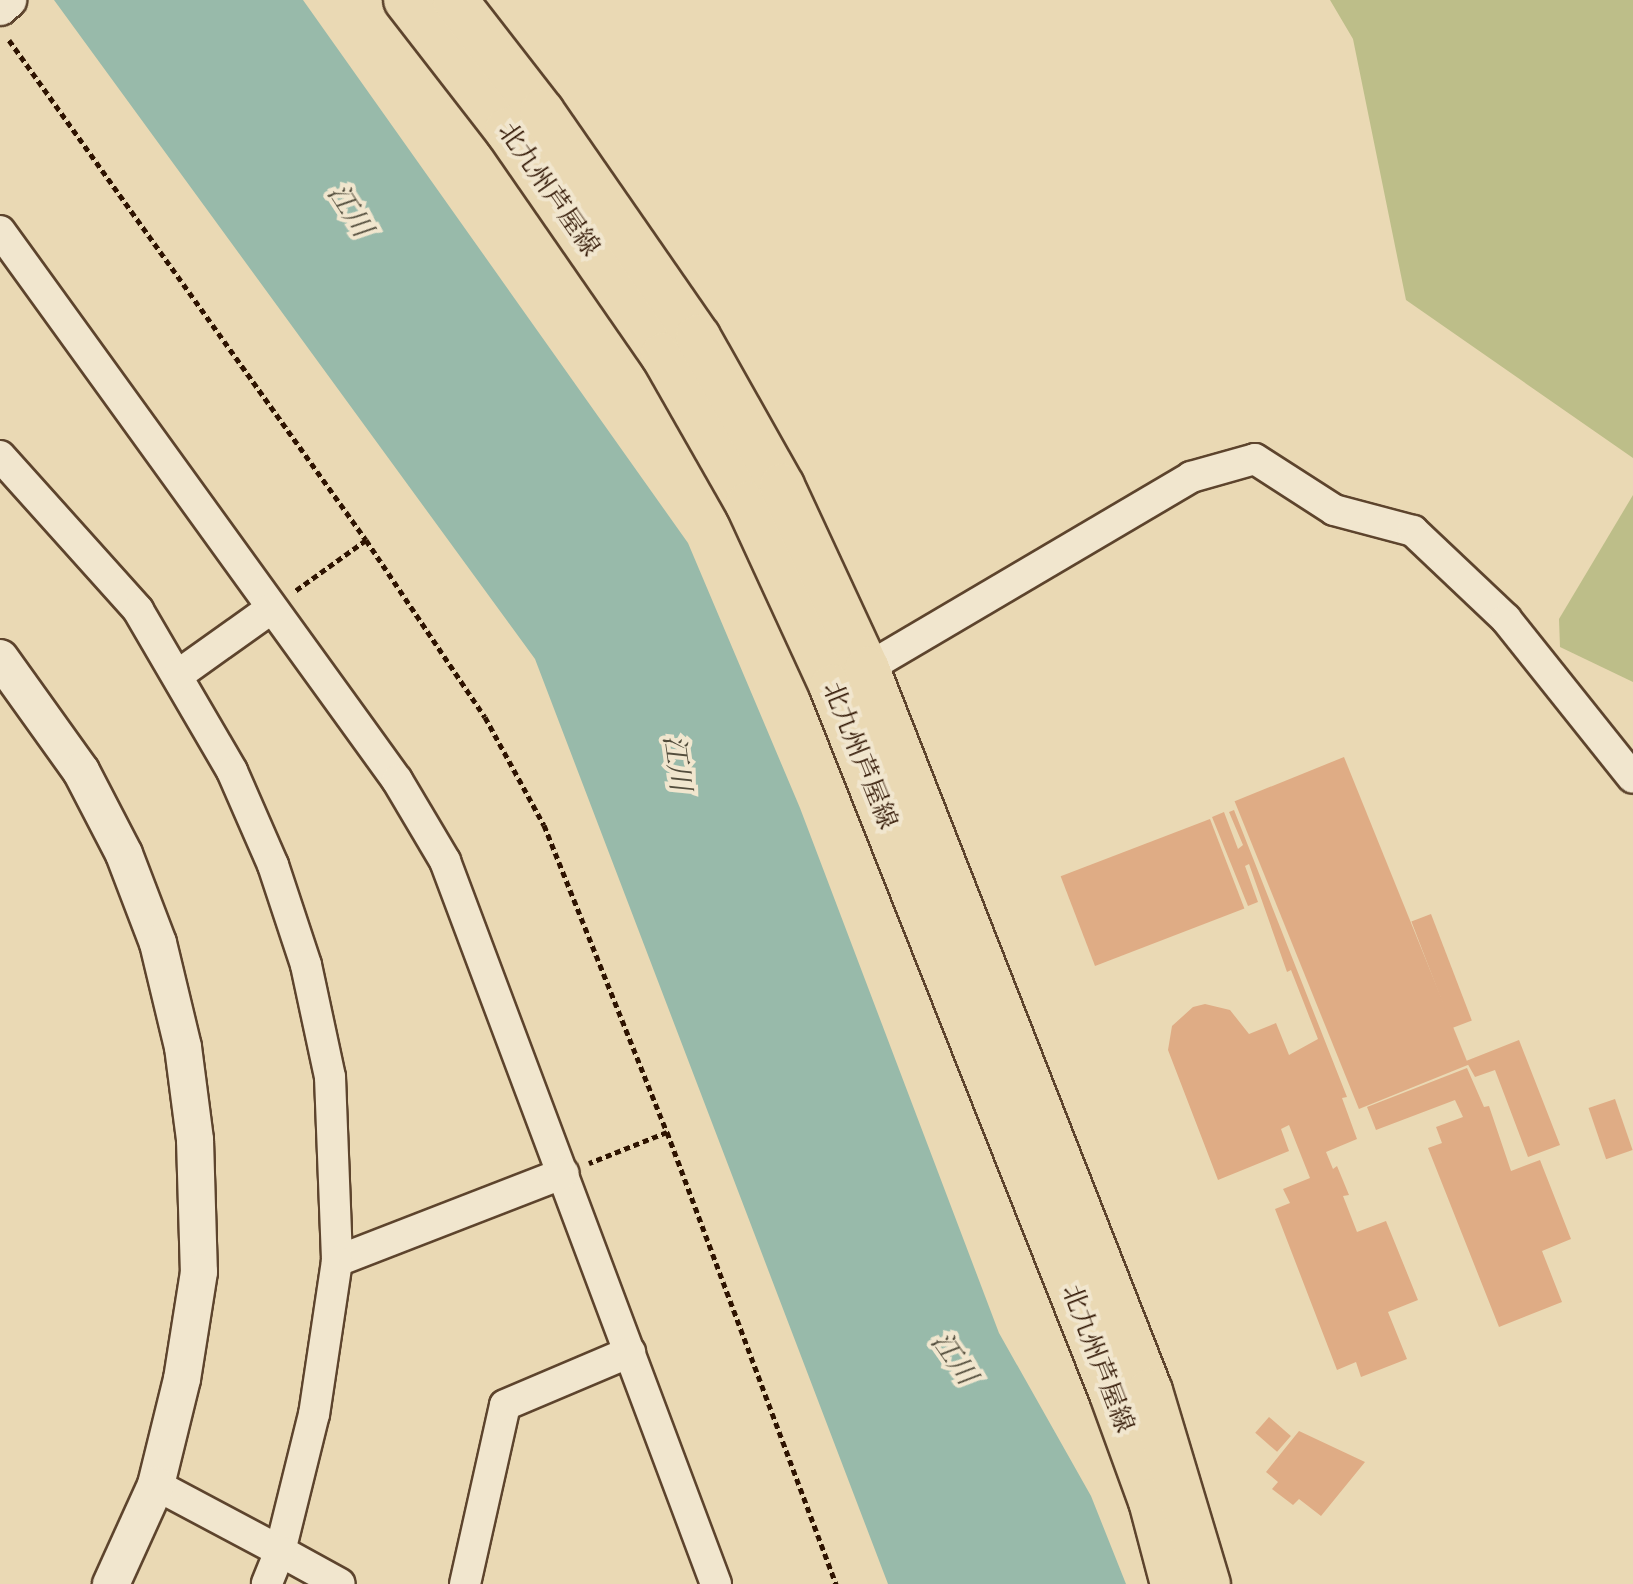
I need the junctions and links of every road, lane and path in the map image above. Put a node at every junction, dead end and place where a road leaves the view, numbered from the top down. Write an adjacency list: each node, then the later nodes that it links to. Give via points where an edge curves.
1 (8, 0): 4 (street)
2 (406, 0): 11 (main road, 北九州芦屋線, via 507,130 663,355)
3 (455, 0): 11 (main road, 北九州芦屋線, via 542,112 698,337 782,486)
4 (3, 18): 7 (path)
5 (0, 231): 8 (street)
6 (0, 456): 10 (street, via 138,610)
7 (366, 540): 8 (path); 13 (path, via 485,717 544,825)
8 (272, 608): 10 (street); 14 (street, via 397,780 445,861)
9 (0, 658): 17 (street, via 81,771 124,854 158,943 183,1047 195,1140 199,1272 182,1379)
10 (178, 675): 15 (street, via 232,771 273,865 306,965 330,1077)
11 (850, 678): 12 (street, via 1191,477 1255,459 1334,510 1413,531 1506,619); 25 (main road, 北九州芦屋線, via 1151,1501); 26 (main road, 北九州芦屋線, via 1150,1391)
12 (1633, 778)
13 (667, 1132): 14 (path); 24 (path)
14 (564, 1173): 15 (street); 16 (street)
15 (337, 1261): 18 (street, via 314,1414)
16 (630, 1352): 22 (street, via 505,1405); 23 (street)
17 (156, 1485): 18 (street); 19 (street)
18 (280, 1551): 20 (street); 21 (street)
19 (111, 1584)
20 (267, 1584)
21 (340, 1584)
22 (465, 1584)
23 (716, 1584)
24 (836, 1584)
25 (1173, 1584)
26 (1208, 1584)

